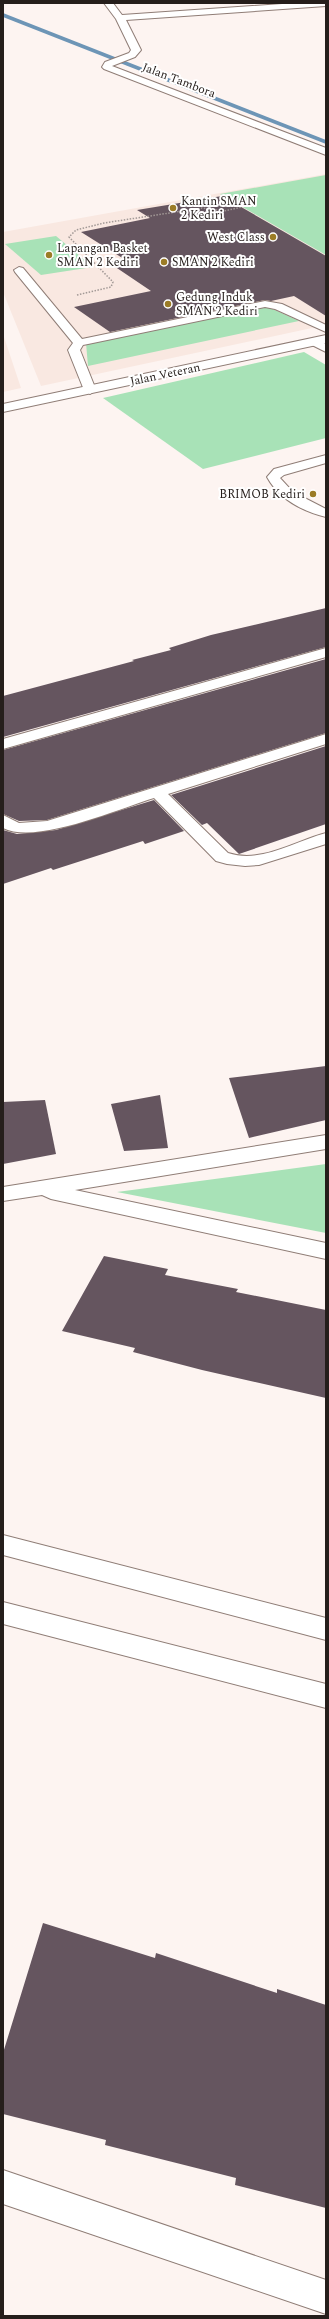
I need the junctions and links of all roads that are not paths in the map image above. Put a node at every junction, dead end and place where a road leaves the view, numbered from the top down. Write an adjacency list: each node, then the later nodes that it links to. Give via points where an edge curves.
1 (108, 3): 3 (street, Jalan Tambora)
2 (326, 3): 3 (street)
3 (120, 18): 4 (street, Jalan Tambora, via 136,50 106,66)
4 (326, 152)
5 (19, 270): 8 (lane)
6 (326, 329): 8 (lane, via 278,306 265,304)
7 (320, 340): 9 (lane); 10 (street, Jalan Veteran)
8 (78, 343): 10 (lane, via 74,350)
9 (326, 349)
10 (90, 390): 11 (street, Jalan Veteran)
11 (3, 408)
12 (326, 459): 13 (lane, via 279,472 273,477 276,485 292,497)
13 (326, 513)
14 (326, 652): 16 (lane)
15 (326, 739): 17 (lane)
16 (3, 744)
17 (156, 791): 18 (lane, via 49,826 20,828); 19 (lane, via 229,861 250,862)
18 (3, 820)
19 (326, 838)
20 (326, 1142): 21 (street)
21 (38, 1189): 22 (street); 23 (street)
22 (3, 1194)
23 (326, 1251)
24 (3, 1545): 26 (street)
25 (3, 1613): 27 (street)
26 (326, 1629)
27 (326, 1696)
28 (3, 2187): 29 (street)
29 (326, 2297)

